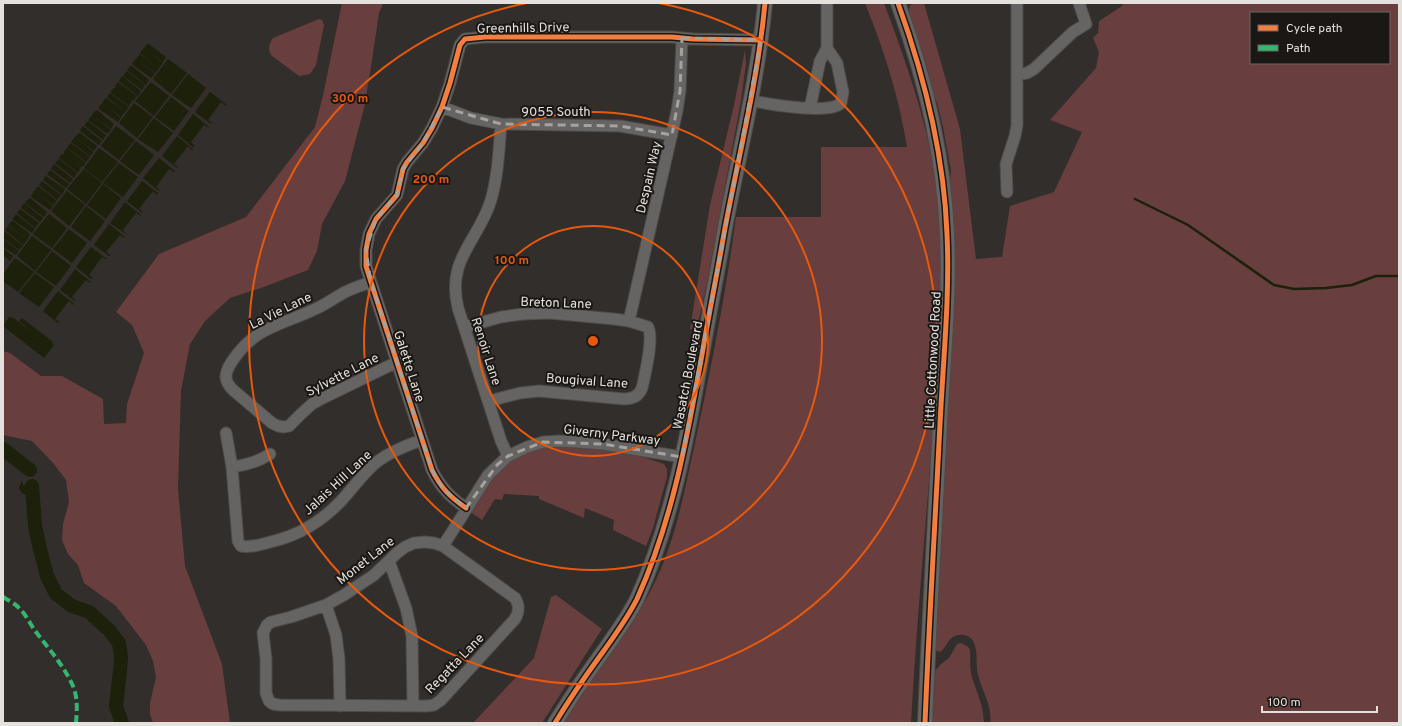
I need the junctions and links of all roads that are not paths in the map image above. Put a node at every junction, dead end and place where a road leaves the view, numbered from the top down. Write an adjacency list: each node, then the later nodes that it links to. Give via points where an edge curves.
1 (765, 3): 7 (main road, Wasatch Boulevard)
2 (827, 3): 8 (street)
3 (899, 3): 38 (main road, Little Cottonwood Road, via 931,110 943,179 947,237)
4 (1017, 3): 9 (street)
5 (1079, 3): 9 (street, via 1086,24 1073,32 1034,69)
6 (682, 38): 7 (street, Greenhills Drive); 11 (street, Greenhills Drive, via 465,39 460,45); 14 (street, Despain Way, via 680,91)
7 (760, 40): 10 (main road, Wasatch Boulevard)
8 (827, 48): 12 (street, via 821,58); 12 (street, via 837,63 843,92 841,103 834,108)
9 (1017, 75): 15 (street, via 1015,136 1006,164)
10 (750, 100): 12 (street, via 778,106); 28 (main road, Wasatch Boulevard)
11 (442, 107): 13 (street, 9055 South, via 471,118); 16 (street, Greenhills Drive, via 423,143 403,169 397,195)
12 (810, 108)
13 (501, 124): 14 (street, 9055 South, via 620,126); 19 (street, Renoir Lane, via 491,200 464,252 455,276 454,287)
14 (672, 135): 18 (street, Despain Way)
15 (1007, 192)
16 (376, 219): 17 (street, Galette Lane, via 369,234 366,250 366,266)
17 (371, 282): 21 (street, Galette Lane); 23 (street, La Vie Lane, via 352,288 314,310 260,332 237,354 229,366 226,373 227,385 272,423)
18 (629, 321): 19 (street, Breton Lane, via 550,313 501,317); 20 (street, Breton Lane)
19 (464, 327): 22 (street, Renoir Lane)
20 (648, 327): 22 (street, Bougival Lane, via 651,336 642,388 635,397 539,391)
21 (397, 362): 23 (street, Sylvette Lane, via 316,401 289,426); 25 (street, Galette Lane)
22 (489, 401): 27 (street, Renoir Lane)
23 (284, 427)
24 (226, 433): 29 (street, Jalais Hill Lane)
25 (422, 440): 29 (street, Jalais Hill Lane, via 392,452 378,462 316,522 302,531 258,546 241,546 238,541); 30 (street, Galette Lane, via 437,481)
26 (270, 454): 29 (street, via 260,461)
27 (508, 456): 28 (street, Giverny Parkway, via 543,442 559,441 603,444); 30 (street, Giverny Parkway, via 488,475)
28 (682, 457): 37 (main road, Wasatch Boulevard, via 666,523 637,598)
29 (232, 467)
30 (466, 508): 31 (street, Giverny Parkway)
31 (443, 546): 32 (street, Monet Lane, via 425,542 414,543 405,546); 36 (street, Regatta Lane, via 515,598 518,613 439,703)
32 (389, 561): 33 (street, Monet Lane, via 374,575); 36 (street, via 406,608 412,636)
33 (326, 605): 34 (street, Monet Lane, via 271,622 264,628 262,633 266,659 266,693); 35 (street, via 336,635)
34 (269, 701): 35 (street, Regatta Lane, via 279,705)
35 (340, 706): 36 (street, Regatta Lane)
36 (413, 706)
37 (555, 723)
38 (925, 723)

